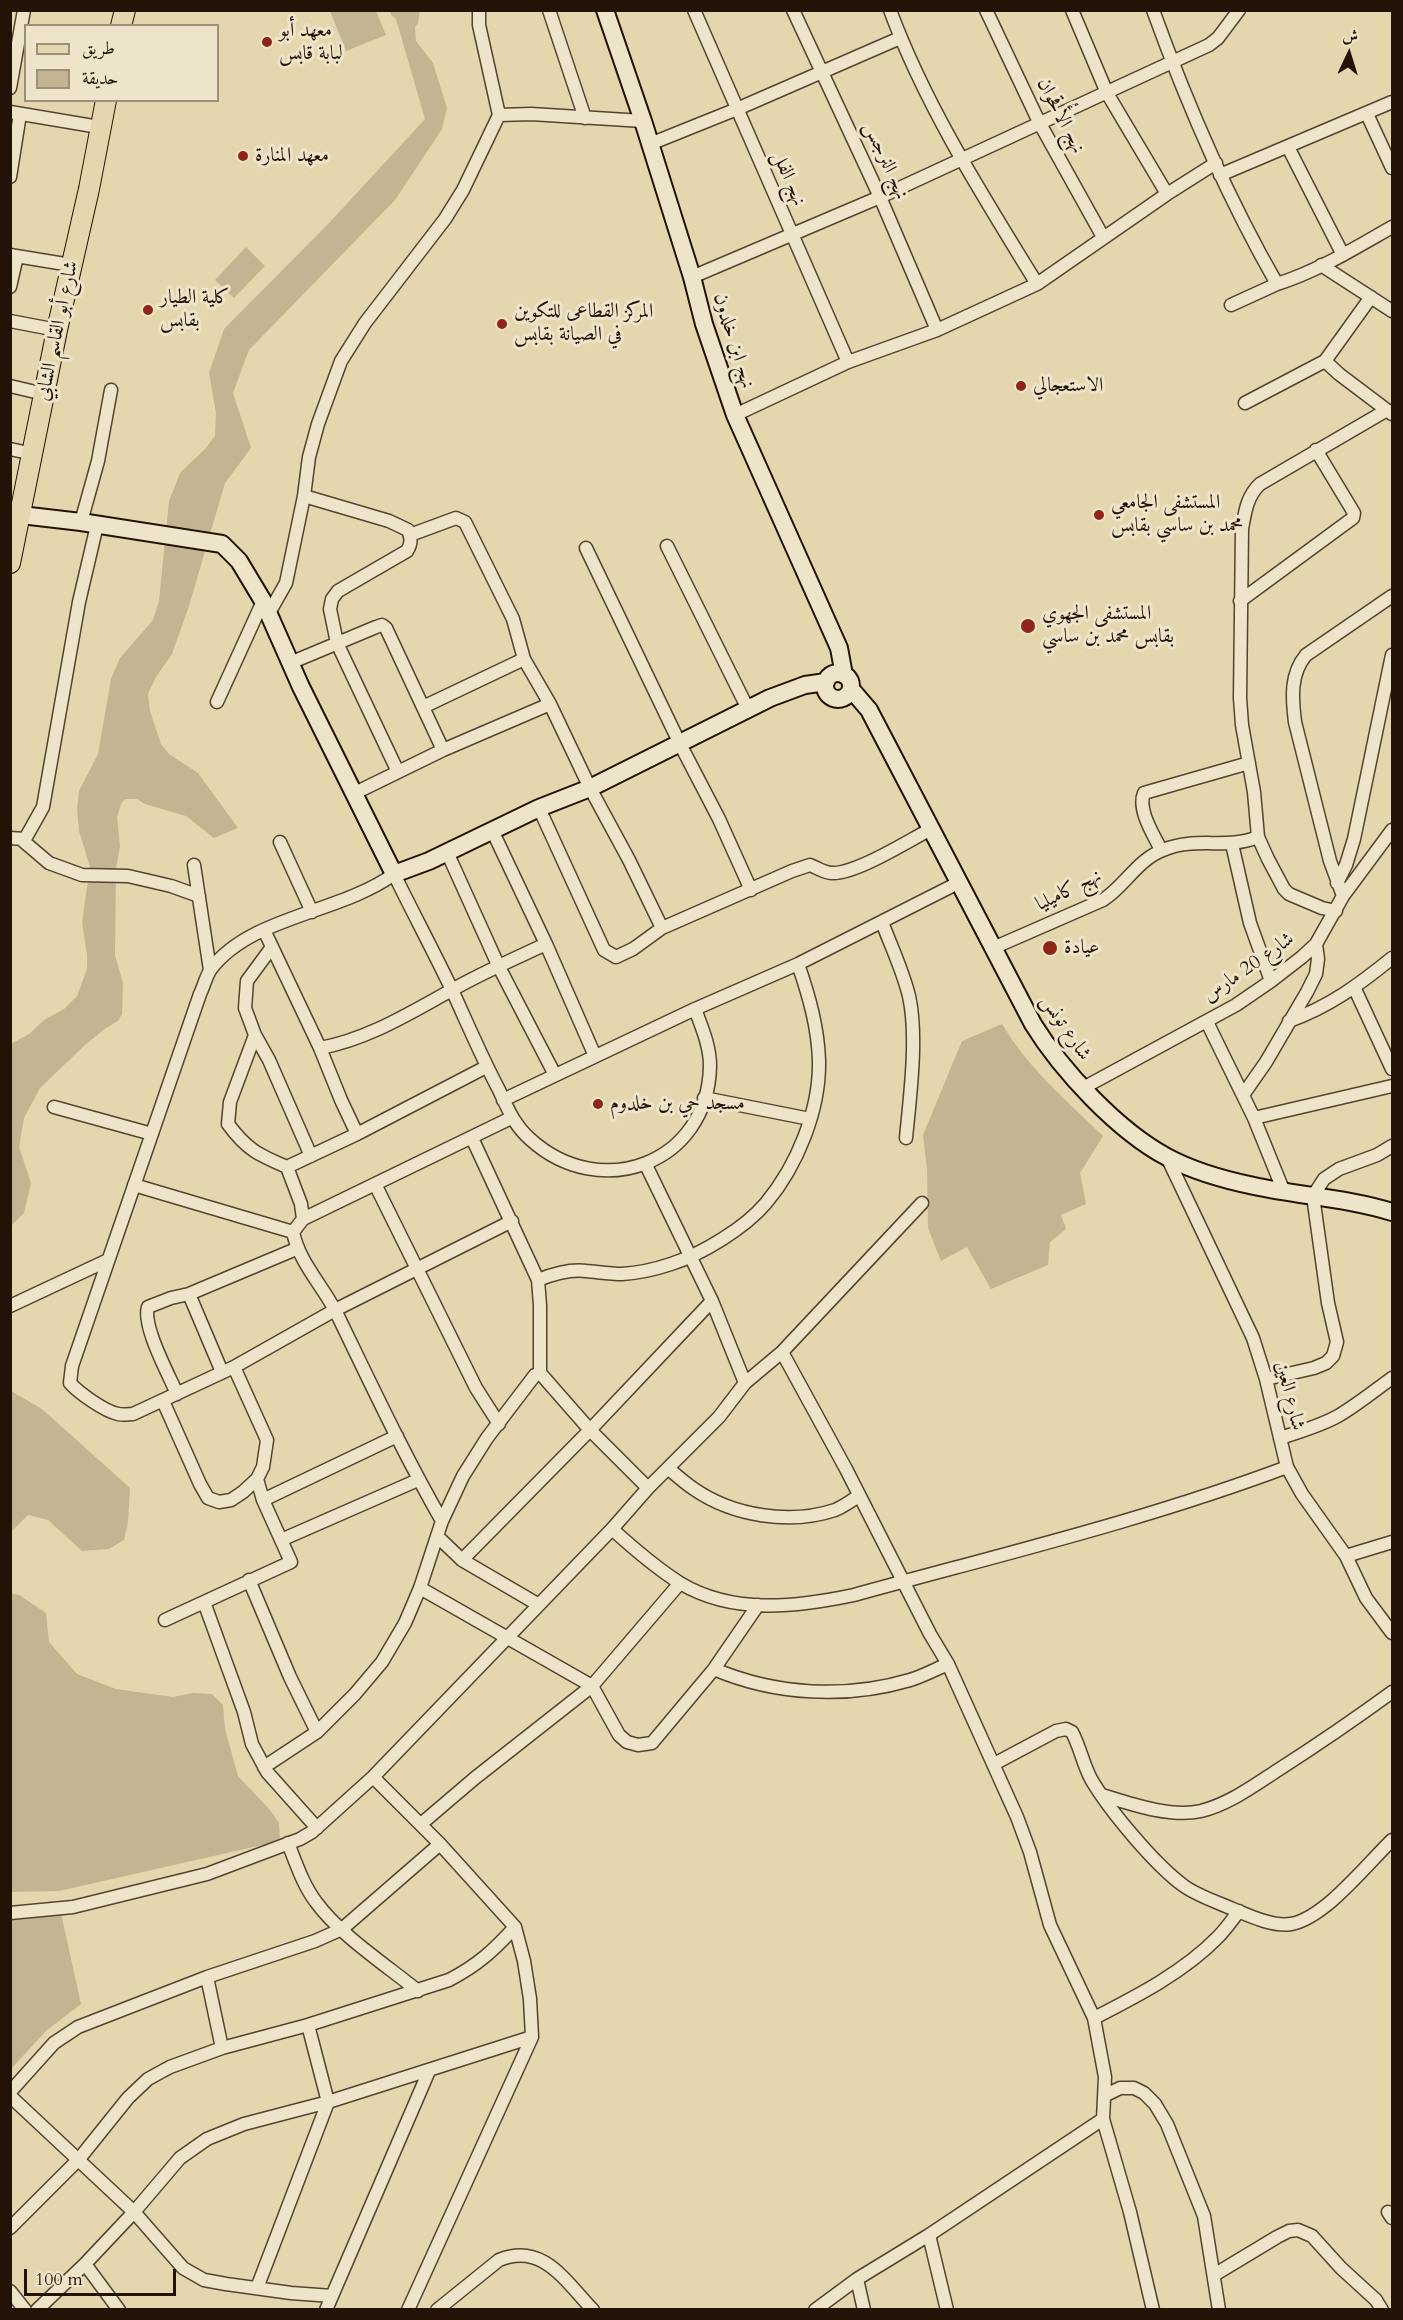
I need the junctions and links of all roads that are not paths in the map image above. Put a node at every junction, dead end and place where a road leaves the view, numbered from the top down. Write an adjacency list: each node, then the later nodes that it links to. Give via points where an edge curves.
1 (24, 10): 13 (street)
2 (479, 10): 23 (street)
3 (549, 10): 24 (street)
4 (605, 10): 25 (street, نهج ابن خلدون)
5 (694, 10): 20 (street, نهج الفل)
6 (793, 10): 15 (street, نهج النرجس)
7 (890, 10): 12 (street)
8 (986, 10): 26 (street, نهج الأُقحوان)
9 (1072, 10): 17 (street)
10 (1153, 10): 14 (street)
11 (1239, 10): 14 (street, via 1209,45)
12 (900, 38): 15 (street); 30 (street)
13 (13, 50): 16 (street)
14 (1172, 62): 17 (street); 32 (street)
15 (821, 71): 20 (street); 35 (street, نهج النرجس)
16 (10, 88)
17 (1107, 93): 26 (street); 34 (street)
18 (105, 102): 27 (main road, شارع أبو القاسم الشابي)
19 (1392, 102): 22 (street)
20 (737, 109): 28 (street); 37 (street, نهج الفل)
21 (15, 113): 27 (street); 33 (street)
22 (1367, 114): 29 (street); 31 (street)
23 (499, 115): 24 (street); 64 (street, via 445,219 365,323 341,361 318,424)
24 (585, 118): 25 (street)
25 (643, 121): 28 (street, نهج ابن خلدون)
26 (1040, 122): 30 (street); 38 (street, نهج الأُقحوان)
27 (99, 127): 41 (main road, شارع أبو القاسم الشابي)
28 (650, 144): 43 (street, نهج ابن خلدون)
29 (1288, 147): 32 (street); 39 (street)
30 (962, 159): 35 (street); 44 (street)
31 (1392, 168)
32 (1218, 169): 34 (street); 45 (street)
33 (10, 177)
34 (1167, 194): 38 (street)
35 (880, 197): 37 (street); 52 (street, نهج النرجس)
36 (1392, 227): 39 (street)
37 (791, 235): 43 (street); 54 (street, نهج الفل)
38 (1103, 237): 44 (street)
39 (1343, 255): 42 (street)
40 (14, 256): 41 (street); 46 (street)
41 (71, 265): 51 (main road, شارع أبو القاسم الشابي)
42 (1321, 265): 45 (street); 47 (street)
43 (692, 278): 60 (street, نهج ابن خلدون)
44 (1037, 284): 52 (street)
45 (1277, 284): 48 (street)
46 (10, 287)
47 (1371, 297): 49 (street); 53 (street)
48 (1231, 305)
49 (1392, 311)
50 (10, 321): 51 (street)
51 (57, 330): 57 (main road, شارع أبو القاسم الشابي)
52 (937, 330): 54 (street)
53 (1325, 361): 58 (street); 59 (street)
54 (848, 362): 60 (street)
55 (10, 386): 57 (street)
56 (111, 390): 66 (street)
57 (44, 394): 63 (main road, شارع أبو القاسم الشابي)
58 (1245, 404)
59 (1390, 412): 62 (street)
60 (735, 416): 78 (street, نهج ابن خلدون, via 839,648)
61 (10, 449): 63 (street)
62 (1316, 450): 72 (street, via 1253,490 1242,529); 72 (street, via 1354,513 1353,519)
63 (33, 454): 65 (main road, شارع أبو القاسم الشابي)
64 (304, 496): 67 (street, via 389,521 408,530); 73 (street, via 286,583)
65 (16, 514): 66 (street); 70 (main road, شارع أبو القاسم الشابي)
66 (89, 523): 73 (street, via 222,544 239,561); 94 (street, via 43,807 26,839)
67 (410, 535): 74 (street, via 407,551 338,591 332,599 330,609); 76 (street, via 456,518 465,522 513,619)
68 (667, 546): 82 (street)
69 (586, 548): 83 (street)
70 (10, 563)
71 (1392, 596): 102 (street, via 1306,655 1297,665 1293,683 1295,722)
72 (1240, 601): 85 (street, via 1240,698)
73 (266, 607): 77 (street); 79 (street)
74 (337, 643): 77 (street); 81 (street, via 382,625 386,627); 86 (street)
75 (1392, 655): 102 (street, via 1354,838)
76 (524, 658): 80 (street); 81 (street)
77 (290, 663): 88 (street)
78 (847, 682): 82 (street, via 844,697 835,698 827,692 826,682 798,687); 90 (street, شارع تونس, via 869,710)
79 (218, 702)
80 (550, 704): 84 (street); 87 (street)
81 (423, 707): 84 (street)
82 (748, 709): 83 (street)
83 (680, 744): 87 (street); 103 (street)
84 (443, 750): 86 (street)
85 (1250, 763): 93 (street); 97 (street, via 1144,793 1143,808)
86 (398, 772): 88 (street)
87 (590, 788): 89 (street); 109 (street)
88 (355, 793): 100 (street)
89 (539, 808): 91 (street); 109 (street, via 604,950 616,957)
90 (931, 829): 101 (street, شارع تونس); 103 (street, via 842,872 824,872 810,865)
91 (492, 830): 98 (street); 111 (street)
92 (1392, 830): 105 (street, شارع 20 مارس)
93 (1258, 837): 96 (street, نهج كاميليا); 106 (street, via 1288,894)
94 (16, 839): 104 (street, via 49,863 82,875 128,876)
95 (280, 842): 107 (street)
96 (1232, 844): 97 (street, نهج كاميليا, via 1200,841); 119 (street, via 1251,923)
97 (1161, 850): 114 (street, نهج كاميليا, via 1136,867 1114,893 1102,900)
98 (447, 852): 100 (street); 117 (street)
99 (194, 865): 104 (street)
100 (394, 874): 107 (street, via 379,885); 121 (street)
101 (958, 883): 108 (street); 114 (street, شارع تونس)
102 (1337, 883): 105 (street)
103 (750, 890): 109 (street)
104 (199, 896): 118 (street)
105 (1343, 896): 106 (street, شارع 20 مارس)
106 (1336, 911): 112 (street, شارع 20 مارس)
107 (312, 912): 110 (street)
108 (882, 922): 116 (street); 143 (street, via 905,981 911,1011 912,1077)
109 (662, 928)
110 (264, 930): 113 (street); 118 (street, via 229,950)
111 (546, 944): 117 (street); 127 (street)
112 (1316, 944): 119 (street, شارع 20 مارس); 123 (street, via 1316,974)
113 (272, 947): 125 (street, via 247,981 245,1008); 126 (street)
114 (993, 948): 132 (street, شارع تونس, via 1048,1049)
115 (1392, 958): 120 (street)
116 (798, 964): 122 (street); 139 (street, via 818,1041 818,1075)
117 (500, 967): 121 (street); 130 (street)
118 (210, 970): 140 (street)
119 (1271, 981): 124 (street, شارع 20 مارس)
120 (1354, 987): 123 (street, via 1321,1009); 129 (street)
121 (452, 990): 126 (street, via 404,1018 353,1040); 128 (street)
122 (695, 1009): 127 (street); 134 (street, via 709,1051)
123 (1289, 1021): 133 (street)
124 (1206, 1022): 132 (street, شارع 20 مارس); 133 (street)
125 (255, 1035): 145 (street); 148 (street, via 230,1102 228,1124 253,1152)
126 (320, 1048): 141 (street)
127 (595, 1056): 130 (street)
128 (486, 1067): 135 (street); 141 (street)
129 (1392, 1069)
130 (555, 1075): 135 (street)
131 (1392, 1086): 138 (street)
132 (1083, 1088): 146 (street, شارع تونس, via 1130,1133)
133 (1243, 1095): 138 (street)
134 (704, 1098): 139 (street); 147 (street, via 688,1132 677,1145)
135 (503, 1100): 137 (street)
136 (54, 1107): 140 (street)
137 (511, 1118): 142 (street); 147 (street, via 548,1154 573,1166 606,1171)
138 (1254, 1118): 151 (street)
139 (810, 1119): 159 (street, via 797,1153 765,1205 735,1230)
140 (152, 1134): 150 (street)
141 (357, 1134): 145 (street)
142 (472, 1138): 149 (street); 156 (street)
143 (906, 1138)
144 (1392, 1146): 152 (street, via 1339,1169 1324,1179)
145 (312, 1156): 148 (street)
146 (1167, 1157): 151 (street, شارع تونس, via 1220,1177); 171 (street, شارع العين, via 1253,1338)
147 (646, 1165): 159 (street)
148 (287, 1167): 155 (street)
149 (375, 1184): 155 (street); 161 (street)
150 (134, 1185): 157 (street); 160 (street)
151 (1284, 1192): 152 (street, شارع تونس)
152 (1314, 1196): 154 (street, شارع تونس); 171 (street, via 1336,1349 1326,1363)
153 (922, 1203): 167 (street)
154 (1392, 1212)
155 (303, 1219): 157 (street)
156 (512, 1221): 161 (street); 162 (street)
157 (293, 1232): 158 (street)
158 (296, 1249): 163 (street); 166 (street)
159 (690, 1257): 162 (street, via 643,1271 615,1274 584,1270); 164 (street)
160 (106, 1261): 165 (street); 174 (street, via 70,1383 118,1414 133,1414)
161 (417, 1269): 166 (street); 175 (street, via 476,1388)
162 (538, 1280): 169 (street)
163 (189, 1294): 168 (street); 173 (street, via 148,1307 146,1314)
164 (712, 1301): 172 (street); 176 (street)
165 (10, 1306)
166 (335, 1310): 168 (street); 177 (street)
167 (782, 1352): 172 (street); 184 (street)
168 (228, 1370): 173 (street); 181 (street, via 267,1440)
169 (540, 1372): 175 (street); 176 (street)
170 (1392, 1378): 178 (street, via 1336,1417)
171 (1266, 1379): 178 (street, شارع العين)
172 (746, 1383): 180 (street)
173 (177, 1394): 174 (street)
174 (163, 1401): 181 (street, via 208,1498 219,1502 231,1500)
175 (499, 1424): 186 (street, via 467,1468)
176 (590, 1430): 183 (street); 192 (street)
177 (397, 1436): 182 (street); 185 (street)
178 (1280, 1438): 179 (street, شارع العين)
179 (1287, 1467): 191 (street, شارع العين); 194 (street, via 1116,1522)
180 (669, 1469): 183 (street); 184 (street, via 714,1501 758,1515 809,1515 836,1509)
181 (257, 1479): 185 (street)
182 (418, 1480): 186 (street); 189 (street)
183 (648, 1488): 187 (street)
184 (859, 1496): 194 (street)
185 (263, 1500): 189 (street)
186 (442, 1521): 188 (street)
187 (612, 1529): 195 (street); 198 (street)
188 (437, 1536): 192 (street); 196 (street)
189 (281, 1540): 193 (street, via 291,1562)
190 (1392, 1542): 191 (street)
191 (1346, 1556): 201 (street, شارع العين, via 1366,1598)
192 (462, 1560): 198 (street)
193 (249, 1580): 197 (street); 207 (street)
194 (903, 1581): 199 (street, via 817,1603); 203 (street)
195 (680, 1583): 199 (street, via 719,1600); 205 (street)
196 (420, 1588): 202 (street); 207 (street, via 382,1662)
197 (204, 1602): 200 (street); 209 (street, via 252,1744)
198 (538, 1605): 202 (street)
199 (758, 1605): 204 (street)
200 (165, 1620)
201 (1392, 1633)
202 (507, 1637): 205 (street); 210 (street)
203 (948, 1664): 204 (street, via 911,1680 850,1692 769,1687); 208 (street)
204 (714, 1669): 205 (street, via 652,1743 638,1745 619,1735)
205 (592, 1686): 212 (street)
206 (1392, 1692): 211 (street, via 1255,1785 1200,1811 1168,1811)
207 (317, 1732): 209 (street)
208 (994, 1764): 211 (street, via 1066,1728 1072,1732); 223 (street, via 1030,1852 1050,1925)
209 (264, 1767): 213 (street)
210 (373, 1777): 212 (street); 213 (street)
211 (1102, 1795): 217 (street, via 1159,1864 1184,1887)
212 (421, 1824): 216 (street)
213 (317, 1828): 215 (street)
214 (1392, 1840): 217 (street, via 1344,1890 1304,1919 1290,1924 1270,1922)
215 (288, 1843): 218 (street, via 207,1874 138,1892 73,1907); 220 (street, via 315,1901)
216 (440, 1844): 219 (street); 220 (street)
217 (1239, 1911): 223 (street, via 1218,1937 1189,1962)
218 (10, 1913)
219 (515, 1927): 222 (street, via 470,1969); 225 (street, via 527,1980)
220 (342, 1929): 221 (street); 222 (street)
221 (207, 1977): 226 (street); 228 (street, via 78,2027 54,2043)
222 (418, 1991): 224 (street)
223 (1094, 2018): 229 (street)
224 (308, 2025): 226 (street); 230 (street)
225 (532, 2037): 227 (street); 247 (street)
226 (222, 2048): 232 (street, via 148,2079)
227 (429, 2071): 230 (street); 241 (street)
228 (10, 2094): 232 (street)
229 (1106, 2095): 231 (street); 237 (street, via 1120,2088 1134,2088 1155,2104 1183,2158 1204,2216)
230 (328, 2102): 233 (street, via 244,2124 207,2139 180,2158); 239 (street)
231 (1103, 2119): 235 (street); 252 (street, via 1130,2212)
232 (79, 2158): 233 (street); 234 (street)
233 (135, 2211): 236 (street); 239 (street, via 183,2268 204,2280)
234 (10, 2228)
235 (929, 2235): 238 (street); 251 (street)
236 (85, 2264): 244 (street); 245 (street)
237 (1214, 2275): 253 (street); 254 (street, via 1277,2237 1298,2230 1312,2236)
238 (857, 2279): 249 (street); 250 (street)
239 (257, 2289): 241 (street)
240 (10, 2291): 243 (street)
241 (332, 2296): 246 (street)
242 (442, 2308): 248 (street, via 499,2260 522,2255 545,2262)
243 (25, 2310)
244 (37, 2310)
245 (119, 2310)
246 (326, 2310)
247 (408, 2310)
248 (593, 2310)
249 (815, 2310)
250 (864, 2310)
251 (947, 2310)
252 (1152, 2310)
253 (1219, 2310)
254 (1382, 2310)

